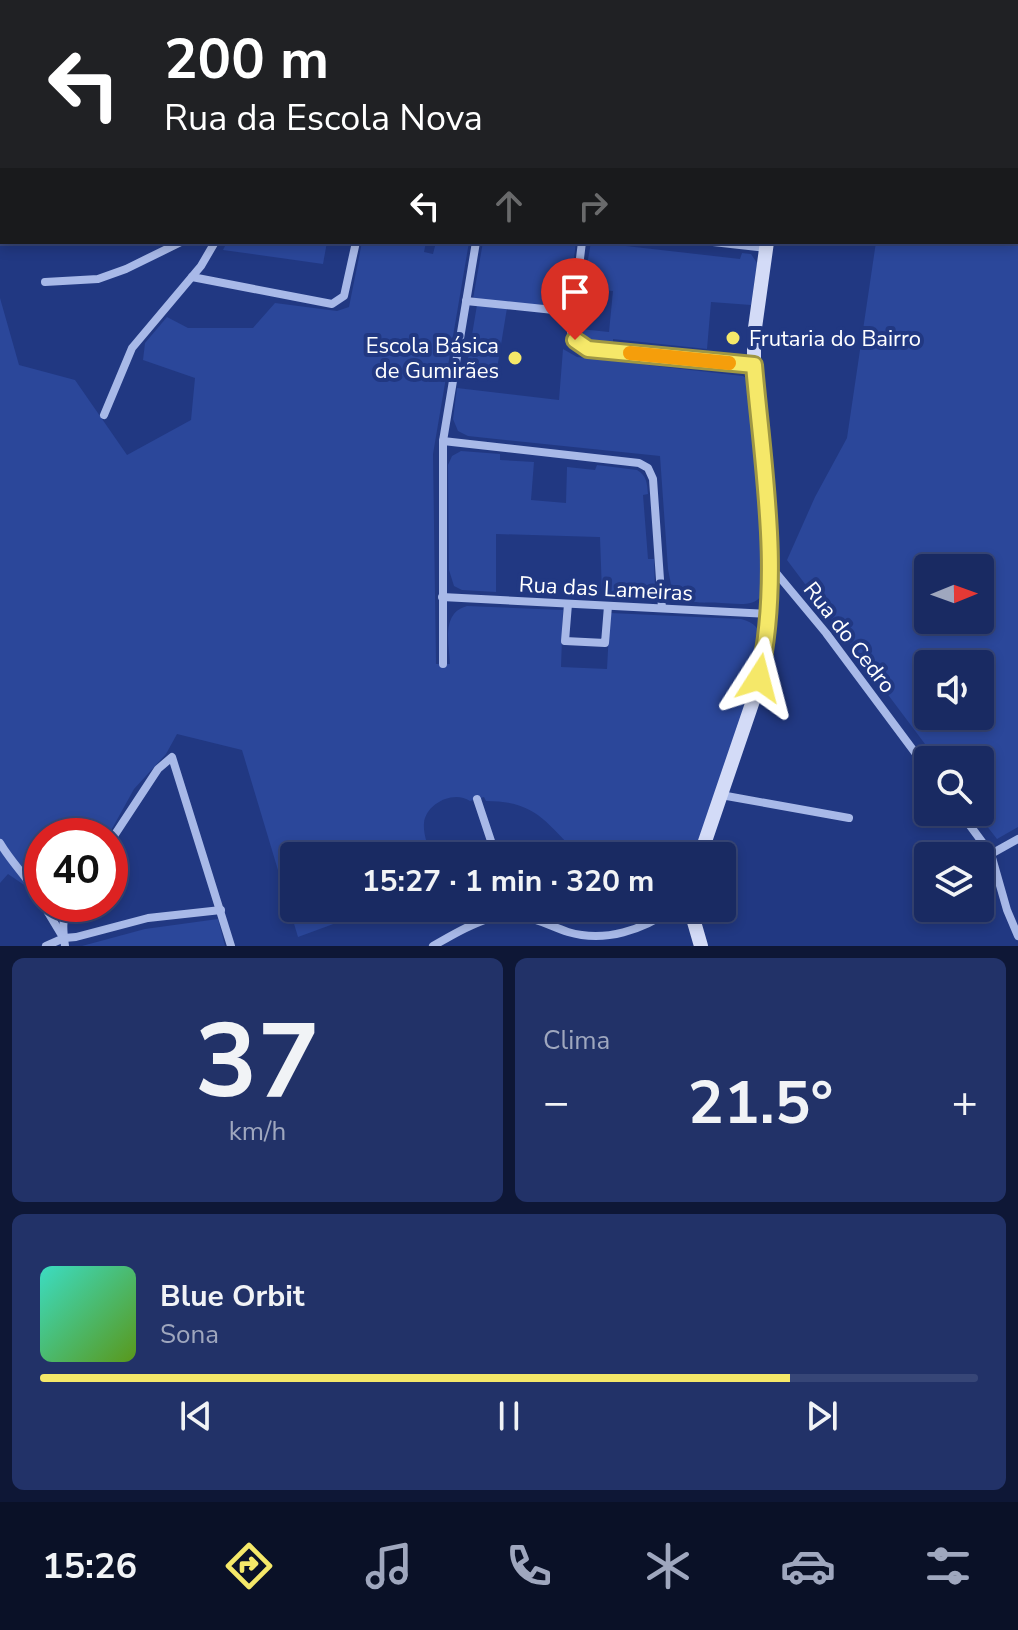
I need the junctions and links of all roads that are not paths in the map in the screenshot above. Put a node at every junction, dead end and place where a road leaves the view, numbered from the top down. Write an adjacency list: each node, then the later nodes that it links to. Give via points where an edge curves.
1 (177, 244): 8 (street, via 98,279)
2 (214, 244): 7 (street)
3 (356, 244): 7 (street, via 344,296 332,304)
4 (476, 244): 9 (street)
5 (582, 244): 10 (street)
6 (766, 245): 11 (street)
7 (192, 277): 12 (street, via 132,348)
8 (45, 282)
9 (466, 301): 10 (street); 13 (street)
10 (573, 312): 11 (street, via 571,332 588,349)
11 (754, 365): 14 (street)
12 (104, 415)
13 (443, 441): 15 (street); 18 (street, via 648,468)
14 (770, 566): 19 (street); 21 (street, Rua do Cedro)
15 (442, 597): 16 (street, Rua das Lameiras); 20 (street)
16 (568, 604): 17 (street, Rua das Lameiras); 17 (street, via 565,641 605,643)
17 (608, 606): 18 (street, Rua das Lameiras)
18 (662, 608): 19 (street, Rua das Lameiras)
19 (769, 614): 22 (street, via 758,683)
20 (443, 664)
21 (914, 751)
22 (721, 795): 25 (street); 28 (street)
23 (477, 799): 27 (street)
24 (126, 818): 33 (street, via 172,757)
25 (849, 818)
26 (1018, 839): 30 (street)
27 (491, 842)
28 (705, 842)
29 (0, 843): 32 (street)
30 (994, 852)
31 (994, 864): 40 (street)
32 (24, 876)
33 (221, 910): 41 (street, via 148,918); 43 (street)
34 (53, 922): 41 (street)
35 (63, 922): 41 (street)
36 (482, 922): 44 (street)
37 (543, 922): 38 (street, via 578,935 610,936)
38 (653, 922)
39 (694, 922): 45 (street)
40 (1018, 936)
41 (65, 942): 42 (street)
42 (46, 946)
43 (231, 946)
44 (433, 946)
45 (701, 946)

